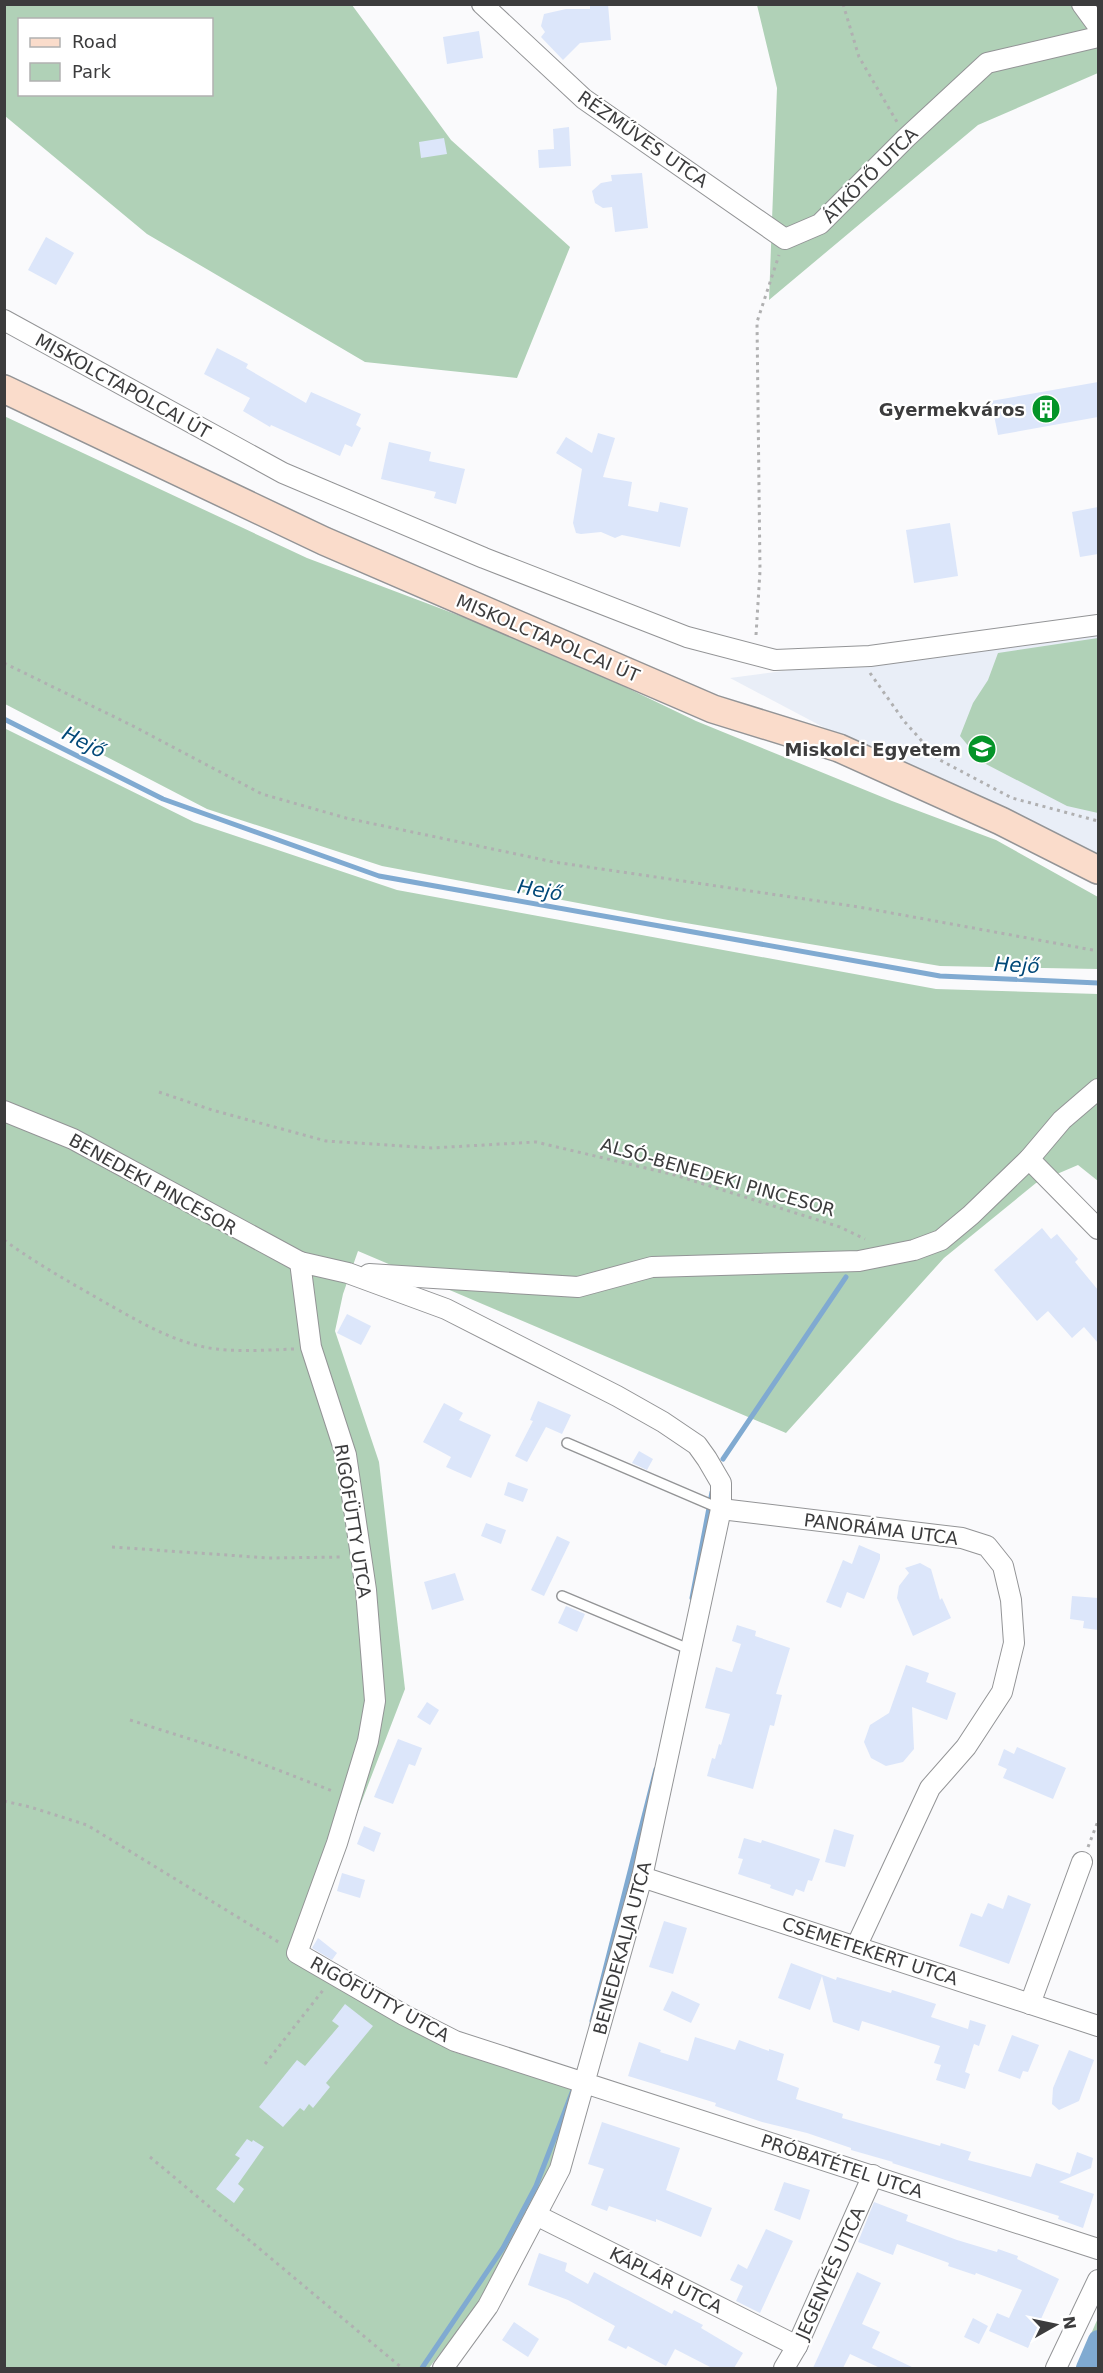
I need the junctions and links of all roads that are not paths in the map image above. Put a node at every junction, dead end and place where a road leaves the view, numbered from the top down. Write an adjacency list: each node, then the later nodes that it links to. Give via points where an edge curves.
1 (482, 4): 5 (street, RÉZMŰVES UTCA, via 584,99)
2 (1082, 4): 3 (street)
3 (1098, 26)
4 (1098, 37): 5 (street, ÁTKÖTŐ UTCA, via 987,63 820,224)
5 (785, 239)
6 (4, 320): 8 (street, MISKOLCTAPOLCAI ÚT, via 283,473 484,558 687,637 775,660 860,657)
7 (4, 389): 9 (street, MISKOLCTAPOLCAI ÚT, via 324,541 712,709 839,748)
8 (1098, 624)
9 (1098, 870)
10 (1098, 1089): 12 (street, via 1062,1119)
11 (4, 1111): 14 (street, BENEDEKI PINCESOR, via 73,1139)
12 (1029, 1159): 13 (street); 15 (street, via 941,1240 859,1261 651,1268 578,1287)
13 (1098, 1229)
14 (300, 1262): 15 (street); 25 (street, RIGÓFÜTTY UTCA, via 311,1347 346,1455 362,1557 375,1701 368,1741 297,1953 455,2041)
15 (348, 1273): 17 (street, via 446,1309 663,1422 697,1446 721,1483)
16 (567, 1443): 17 (lane)
17 (716, 1502): 19 (street, BENEDEKALJA UTCA); 22 (street, PANORÁMA UTCA, via 962,1538 987,1546 1003,1566 1011,1600 1014,1643 1002,1692 966,1747 930,1788)
18 (562, 1596): 19 (lane)
19 (682, 1647): 21 (street, BENEDEKALJA UTCA)
20 (1082, 1862): 23 (street)
21 (642, 1876): 22 (street, CSEMETEKERT UTCA); 25 (street, BENEDEKALJA UTCA)
22 (856, 1947): 23 (street, CSEMETEKERT UTCA)
23 (1030, 2004): 24 (street, CSEMETEKERT UTCA)
24 (1098, 2026)
25 (585, 2084): 26 (street, PRÓBATÉTEL UTCA); 27 (street, BENEDEKALJA UTCA, via 561,2169)
26 (873, 2175): 28 (street, PRÓBATÉTEL UTCA); 30 (street, JEGENYÉS UTCA)
27 (536, 2215): 30 (street, KÁPLÁR UTCA); 31 (street, BENEDEKALJA UTCA, via 488,2306)
28 (1098, 2249)
29 (1098, 2280): 33 (street)
30 (797, 2346): 32 (street, JEGENYÉS UTCA)
31 (443, 2368)
32 (784, 2368)
33 (1056, 2368)

